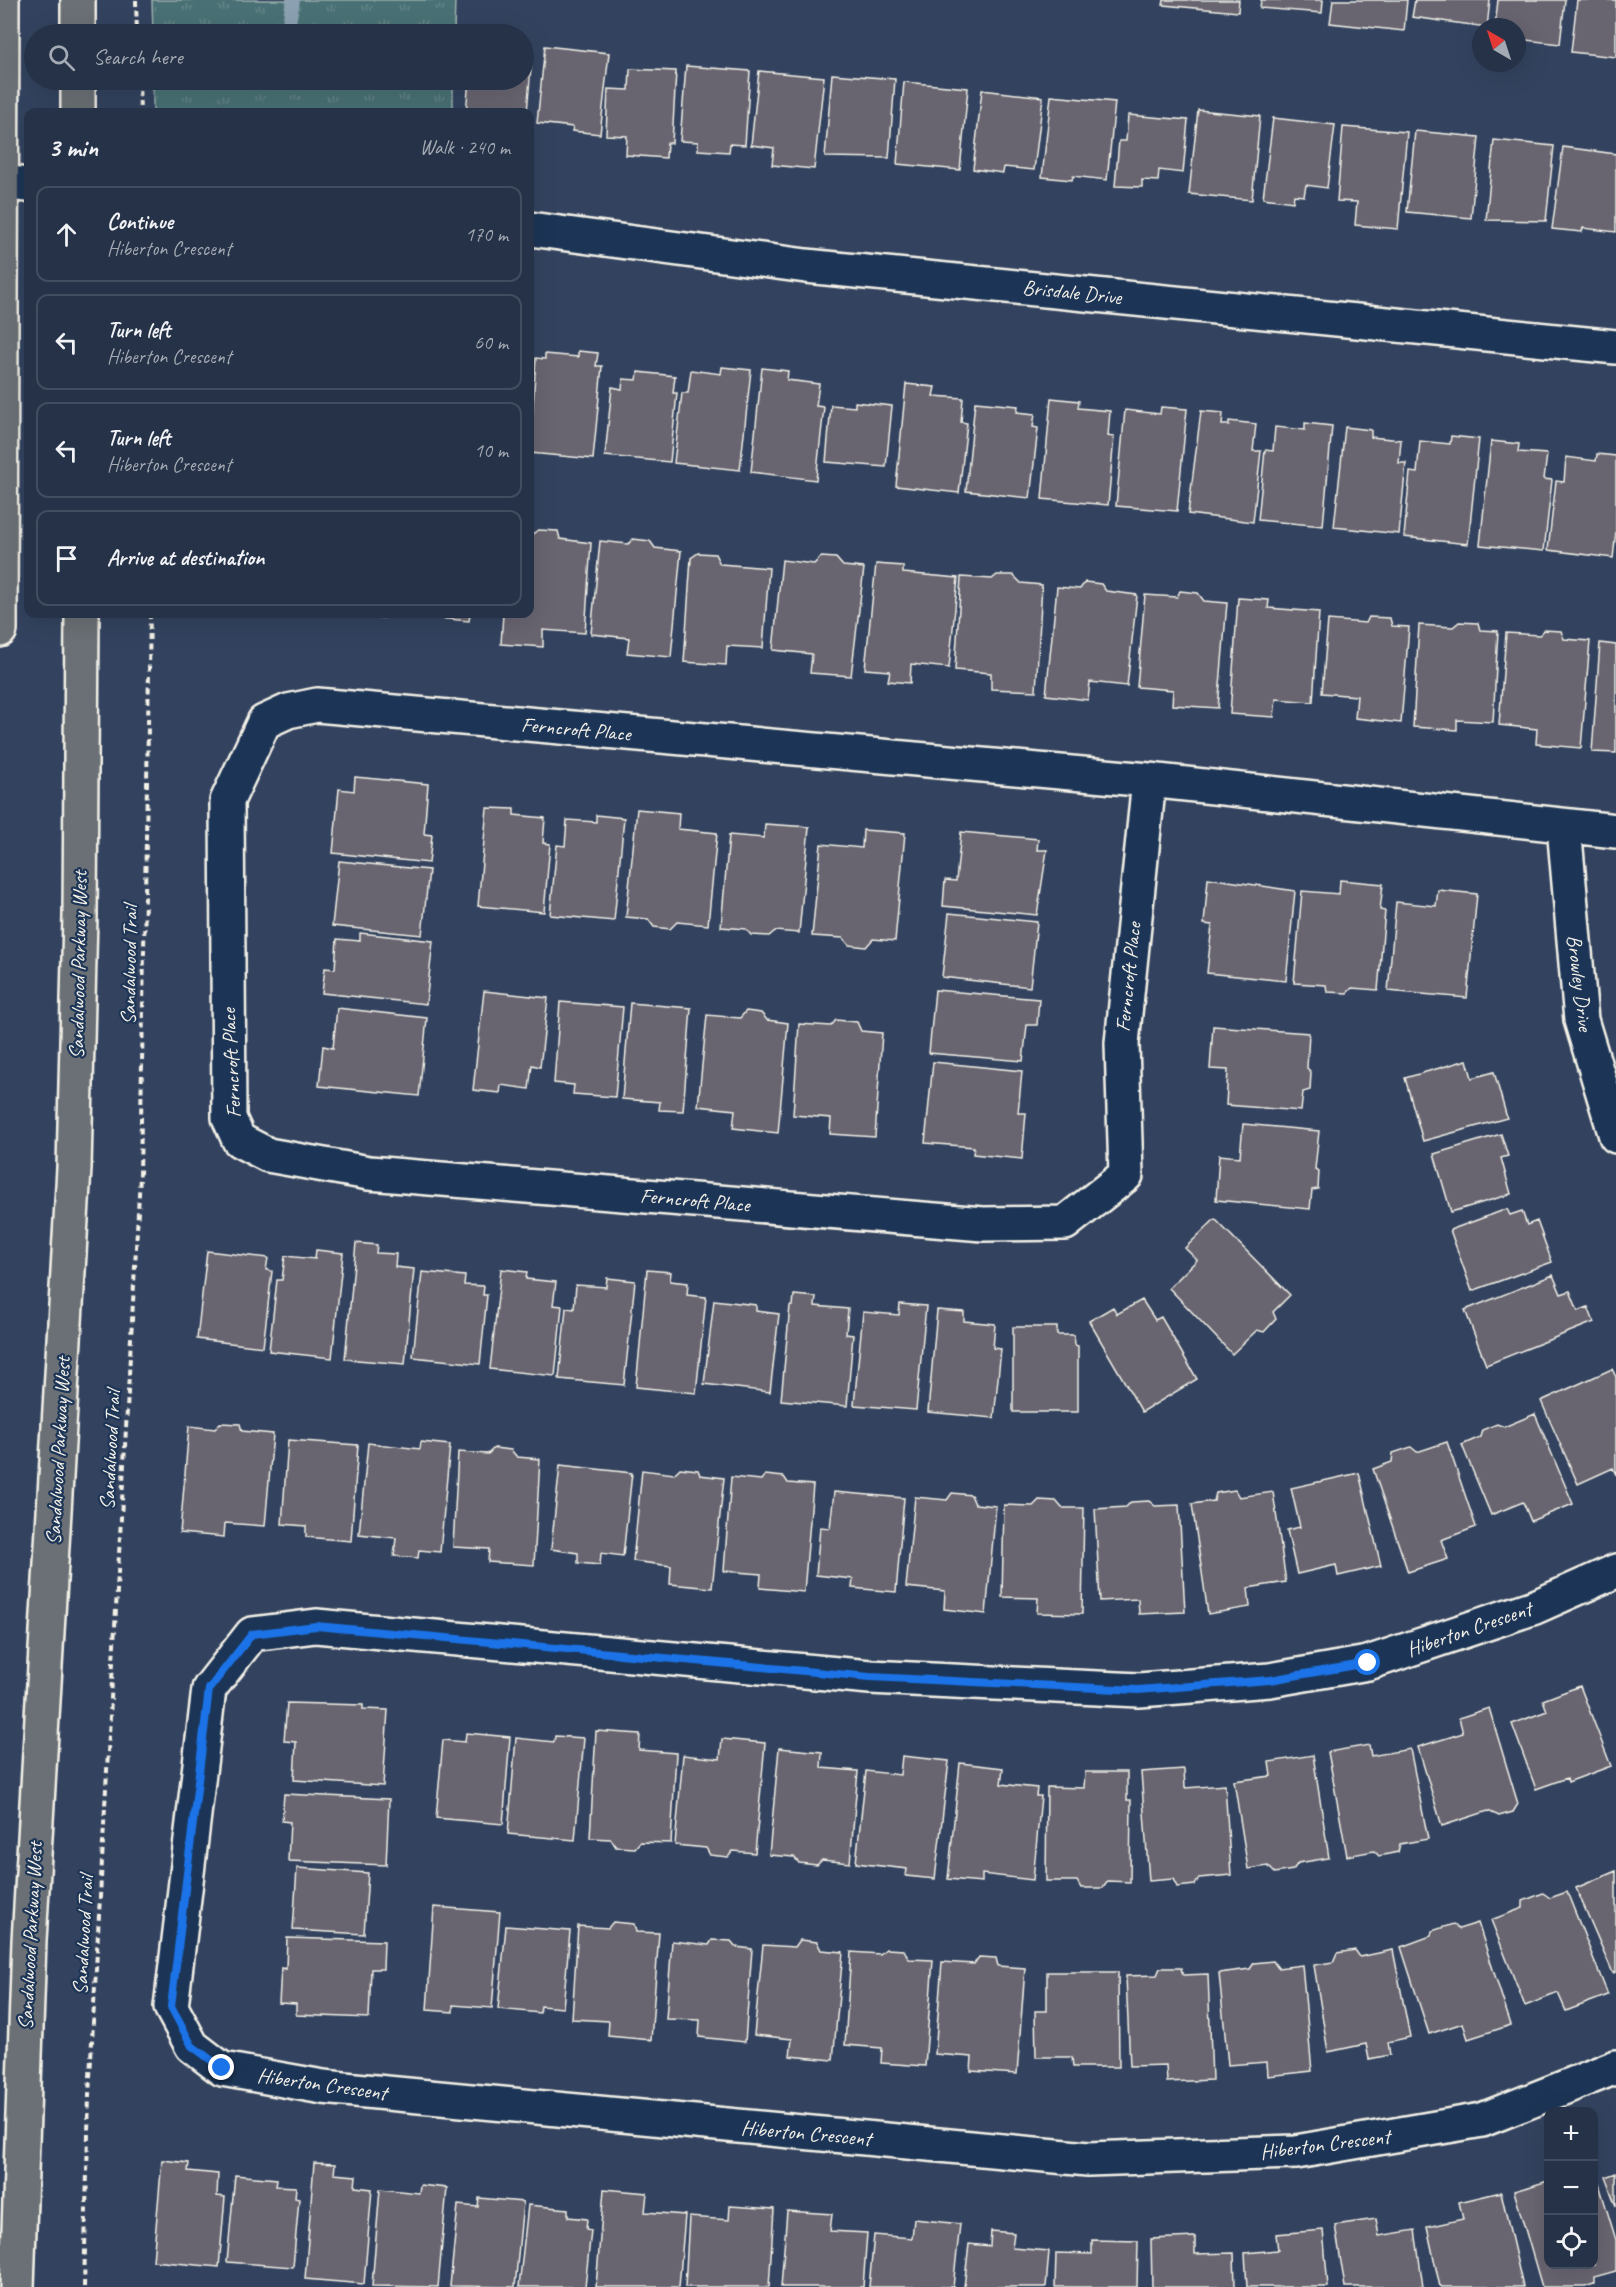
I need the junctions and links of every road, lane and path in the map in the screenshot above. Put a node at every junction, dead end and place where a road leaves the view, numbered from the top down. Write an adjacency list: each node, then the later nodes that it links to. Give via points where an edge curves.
1 (2, 0): 10 (main road)
2 (78, 0): 4 (main road)
3 (136, 0): 5 (path)
4 (78, 24)
5 (137, 24)
6 (78, 90): 8 (main road)
7 (139, 90): 9 (path)
8 (78, 108)
9 (140, 108)
10 (10, 183): 15 (main road)
11 (534, 230): 12 (street, Brisdale Drive, via 806,266)
12 (1616, 347)
13 (82, 618): 22 (main road, Sandalwood Parkway West, via 74,1168 29,1941)
14 (150, 618): 23 (path, Sandalwood Trail, via 140,1176 89,2095)
15 (0, 630)
16 (1149, 780): 16 (street, Ferncroft Place, via 317,705 288,711 264,722 227,801 229,1118 239,1140 268,1155 369,1173 983,1224 1065,1223 1126,1175 1122,1043); 17 (street, Ferncroft Place)
17 (1564, 826): 18 (street, Ferncroft Place); 19 (street, Browley Drive, via 1581,1020)
18 (1616, 831)
19 (1616, 1136)
20 (1616, 1571): 21 (street, Hiberton Crescent, via 1535,1607 1368,1663 1270,1680 1138,1690 870,1677 316,1626 252,1634 209,1689 171,2007 192,2046 222,2068 323,2087 1088,2159 1296,2152 1482,2120)
21 (1616, 2067)
22 (17, 2287)
23 (84, 2287)

